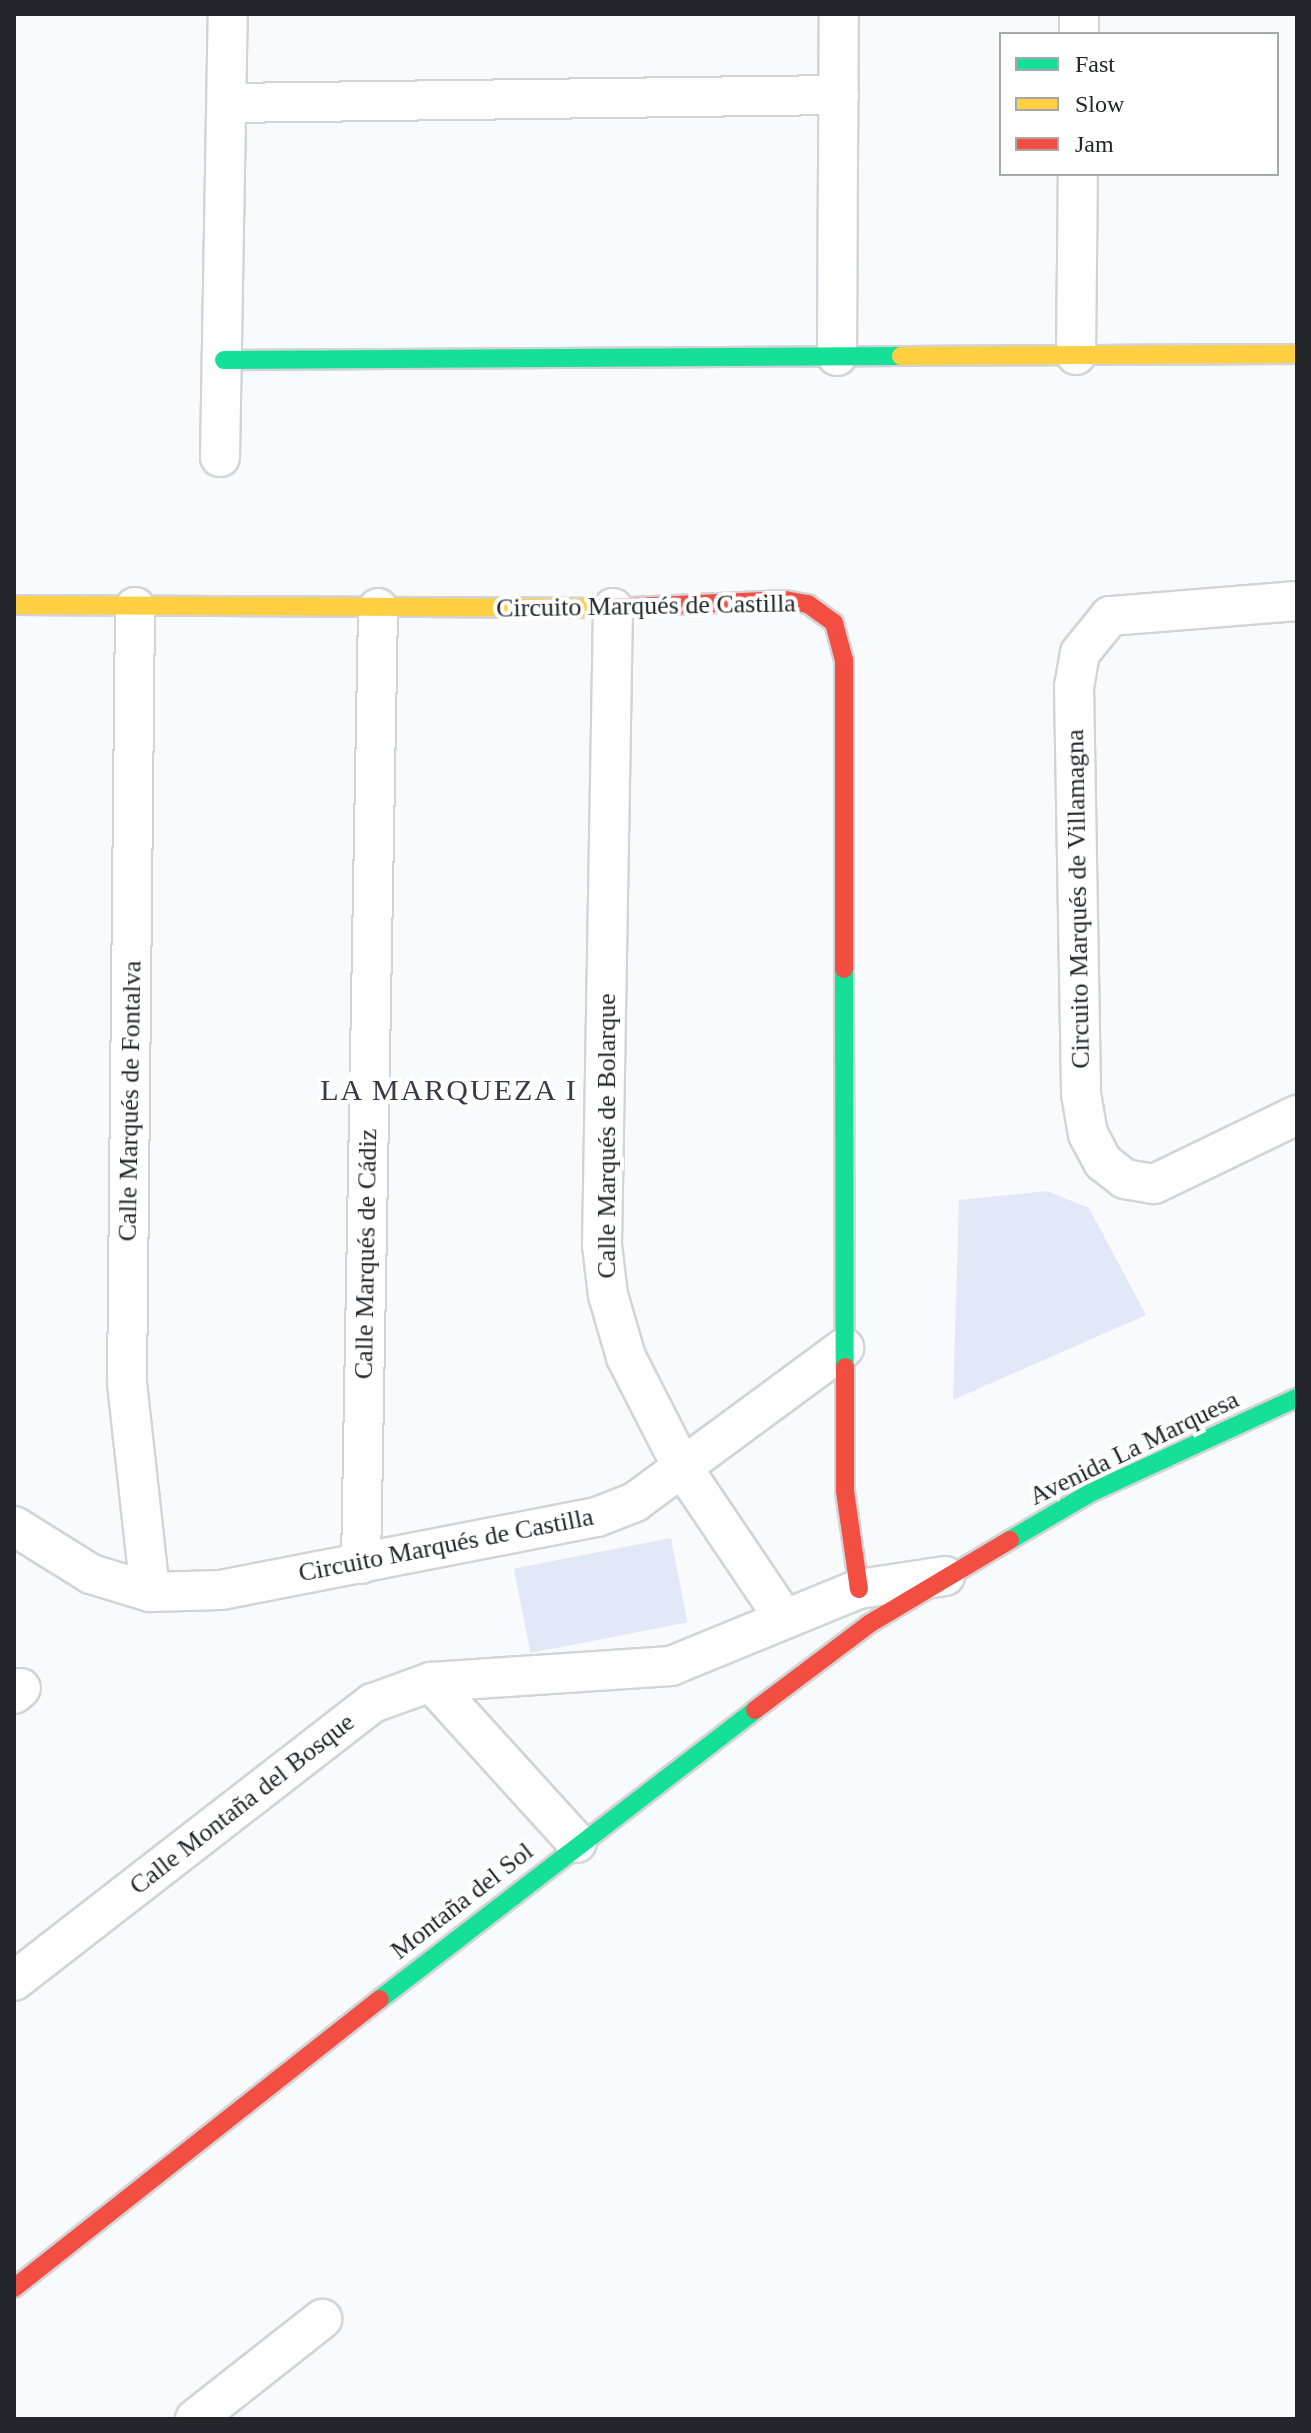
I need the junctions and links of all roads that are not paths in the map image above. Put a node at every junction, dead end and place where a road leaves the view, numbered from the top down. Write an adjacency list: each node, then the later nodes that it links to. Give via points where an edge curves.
1 (228, 14): 4 (street)
2 (839, 14): 3 (street)
3 (839, 95): 4 (street); 8 (street)
4 (227, 103): 9 (street)
5 (1078, 176): 7 (street)
6 (1297, 354): 7 (street)
7 (1076, 355): 8 (street)
8 (837, 356): 9 (street)
9 (224, 360): 10 (street)
10 (220, 457)
11 (1297, 601): 16 (street, Circuito Marqués de Villamagna, via 1110,616 1080,653 1074,686 1081,1094 1088,1134 1103,1162 1125,1179 1154,1184)
12 (14, 605): 13 (street, Circuito Marqués de Castilla)
13 (135, 607): 14 (street, Circuito Marqués de Castilla); 24 (street, Calle Marqués de Fontalva, via 127,1383)
14 (378, 608): 15 (street, Circuito Marqués de Castilla); 21 (street, Calle Marqués de Cádiz)
15 (613, 608): 17 (street, Circuito Marqués de Castilla, via 785,600 820,611 842,641); 19 (street, Calle Marqués de Bolarque, via 602,1245 626,1357)
16 (1297, 1115)
17 (844, 1348): 19 (street, Circuito Marqués de Castilla); 23 (street, Circuito Marqués de Castilla, via 845,1491)
18 (1297, 1398): 22 (street, Avenida La Marquesa, via 1090,1493)
19 (682, 1467): 21 (street, Circuito Marqués de Castilla, via 635,1502 597,1517); 25 (street, Calle Marqués de Bolarque)
20 (14, 1526): 24 (street, Circuito Marqués de Castilla, via 91,1574)
21 (361, 1564): 24 (street, Circuito Marqués de Castilla, via 221,1590)
22 (955, 1574): 23 (street, Calle Montaña del Bosque); 27 (street, Montaña del Sol, via 869,1624)
23 (859, 1589): 25 (street, Calle Montaña del Bosque)
24 (150, 1592)
25 (783, 1617): 26 (street, Calle Montaña del Bosque, via 671,1666)
26 (431, 1682): 27 (street); 28 (street, Calle Montaña del Bosque, via 373,1703 324,1736)
27 (577, 1843): 29 (street, Montaña del Sol)
28 (14, 1981)
29 (14, 2288)
30 (322, 2319): 31 (street)
31 (195, 2419)

